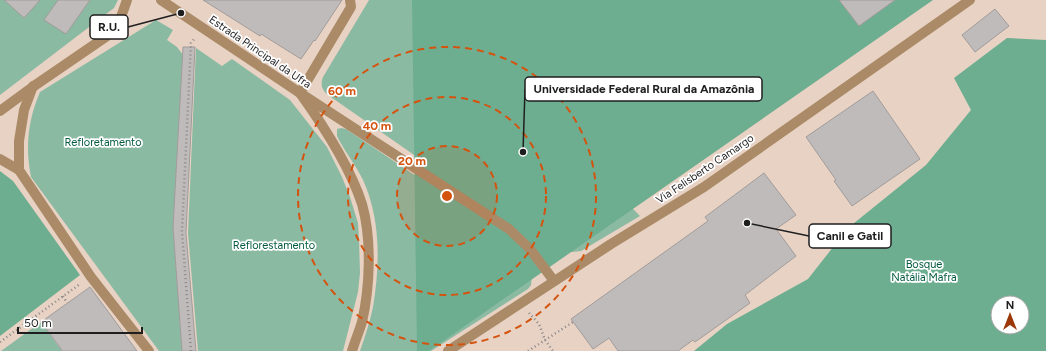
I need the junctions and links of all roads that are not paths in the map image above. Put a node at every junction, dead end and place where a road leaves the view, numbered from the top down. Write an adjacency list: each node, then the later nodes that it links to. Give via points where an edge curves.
1 (127, 0): 5 (lane, via 121,17 107,36)
2 (161, 0): 6 (lane, Estrada Principal da Ufra)
3 (350, 0): 6 (lane, via 351,7)
4 (970, 0): 10 (lane, Via Felisberto Camargo, via 704,187)
5 (34, 86): 7 (lane); 9 (lane, via 24,110)
6 (300, 94): 10 (lane, Estrada Principal da Ufra, via 509,229 530,249); 12 (lane, via 332,140 362,205 368,249 368,283 362,322)
7 (0, 111)
8 (0, 159): 9 (lane)
9 (18, 170): 11 (lane, via 91,277)
10 (554, 281): 13 (lane, Via Felisberto Camargo)
11 (149, 351)
12 (352, 351)
13 (448, 351)

